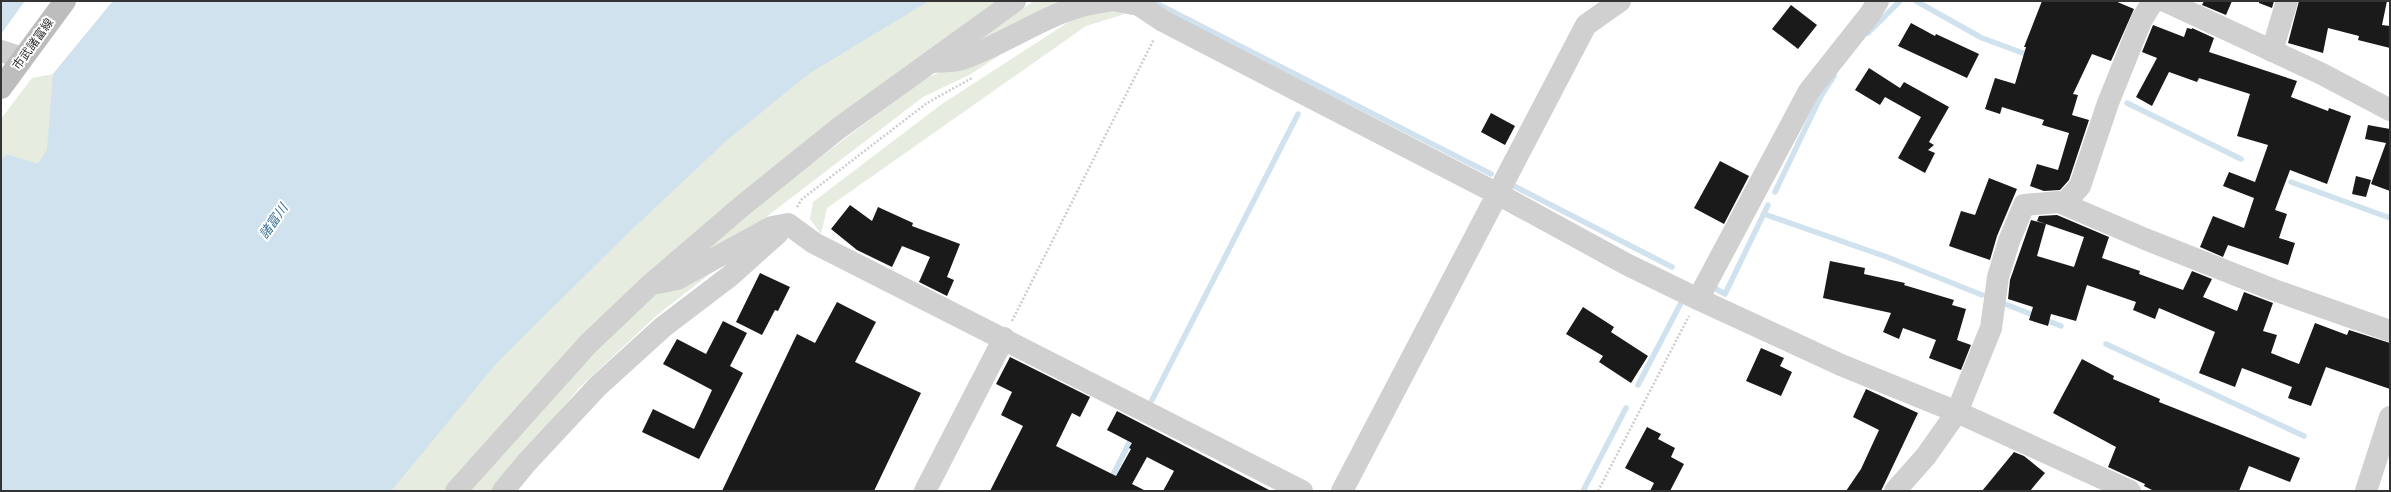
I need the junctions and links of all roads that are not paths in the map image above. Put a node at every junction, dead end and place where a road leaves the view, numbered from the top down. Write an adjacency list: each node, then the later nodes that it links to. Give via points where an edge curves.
1 (65, 1): 11 (main road, 市武諸富線)
2 (1015, 1): 12 (street)
3 (1108, 1): 12 (street, via 1065,10 961,59)
4 (1118, 1): 15 (street, via 1139,5 1163,21)
5 (1620, 1): 15 (street, via 1586,24)
6 (1878, 1): 19 (street, via 1809,91)
7 (2154, 1): 16 (street, via 2141,22 2108,103 2080,186)
8 (2165, 1): 10 (street)
9 (2286, 1): 10 (street)
10 (2272, 50): 14 (street)
11 (9, 56): 13 (main road, 市武諸富線)
12 (931, 62): 18 (street, via 833,133)
13 (1, 88)
14 (2390, 110)
15 (1496, 194): 19 (street, via 1626,264); 28 (street)
16 (2064, 204): 20 (street, via 2274,290); 22 (street, via 2059,202 2024,205 1998,277 1991,328)
17 (788, 224): 18 (street, via 772,227 677,280); 21 (street, via 814,243); 25 (street, via 730,276 663,327 598,386)
18 (650, 285): 24 (street, via 588,344)
19 (1698, 299): 22 (street, via 1841,365)
20 (2390, 331)
21 (1004, 338): 26 (street); 27 (street)
22 (1956, 412): 29 (street, via 1926,456); 30 (street)
23 (2390, 417): 31 (street)
24 (456, 491)
25 (503, 491)
26 (925, 491)
27 (1302, 491)
28 (1342, 491)
29 (1894, 491)
30 (2130, 491)
31 (2366, 491)

